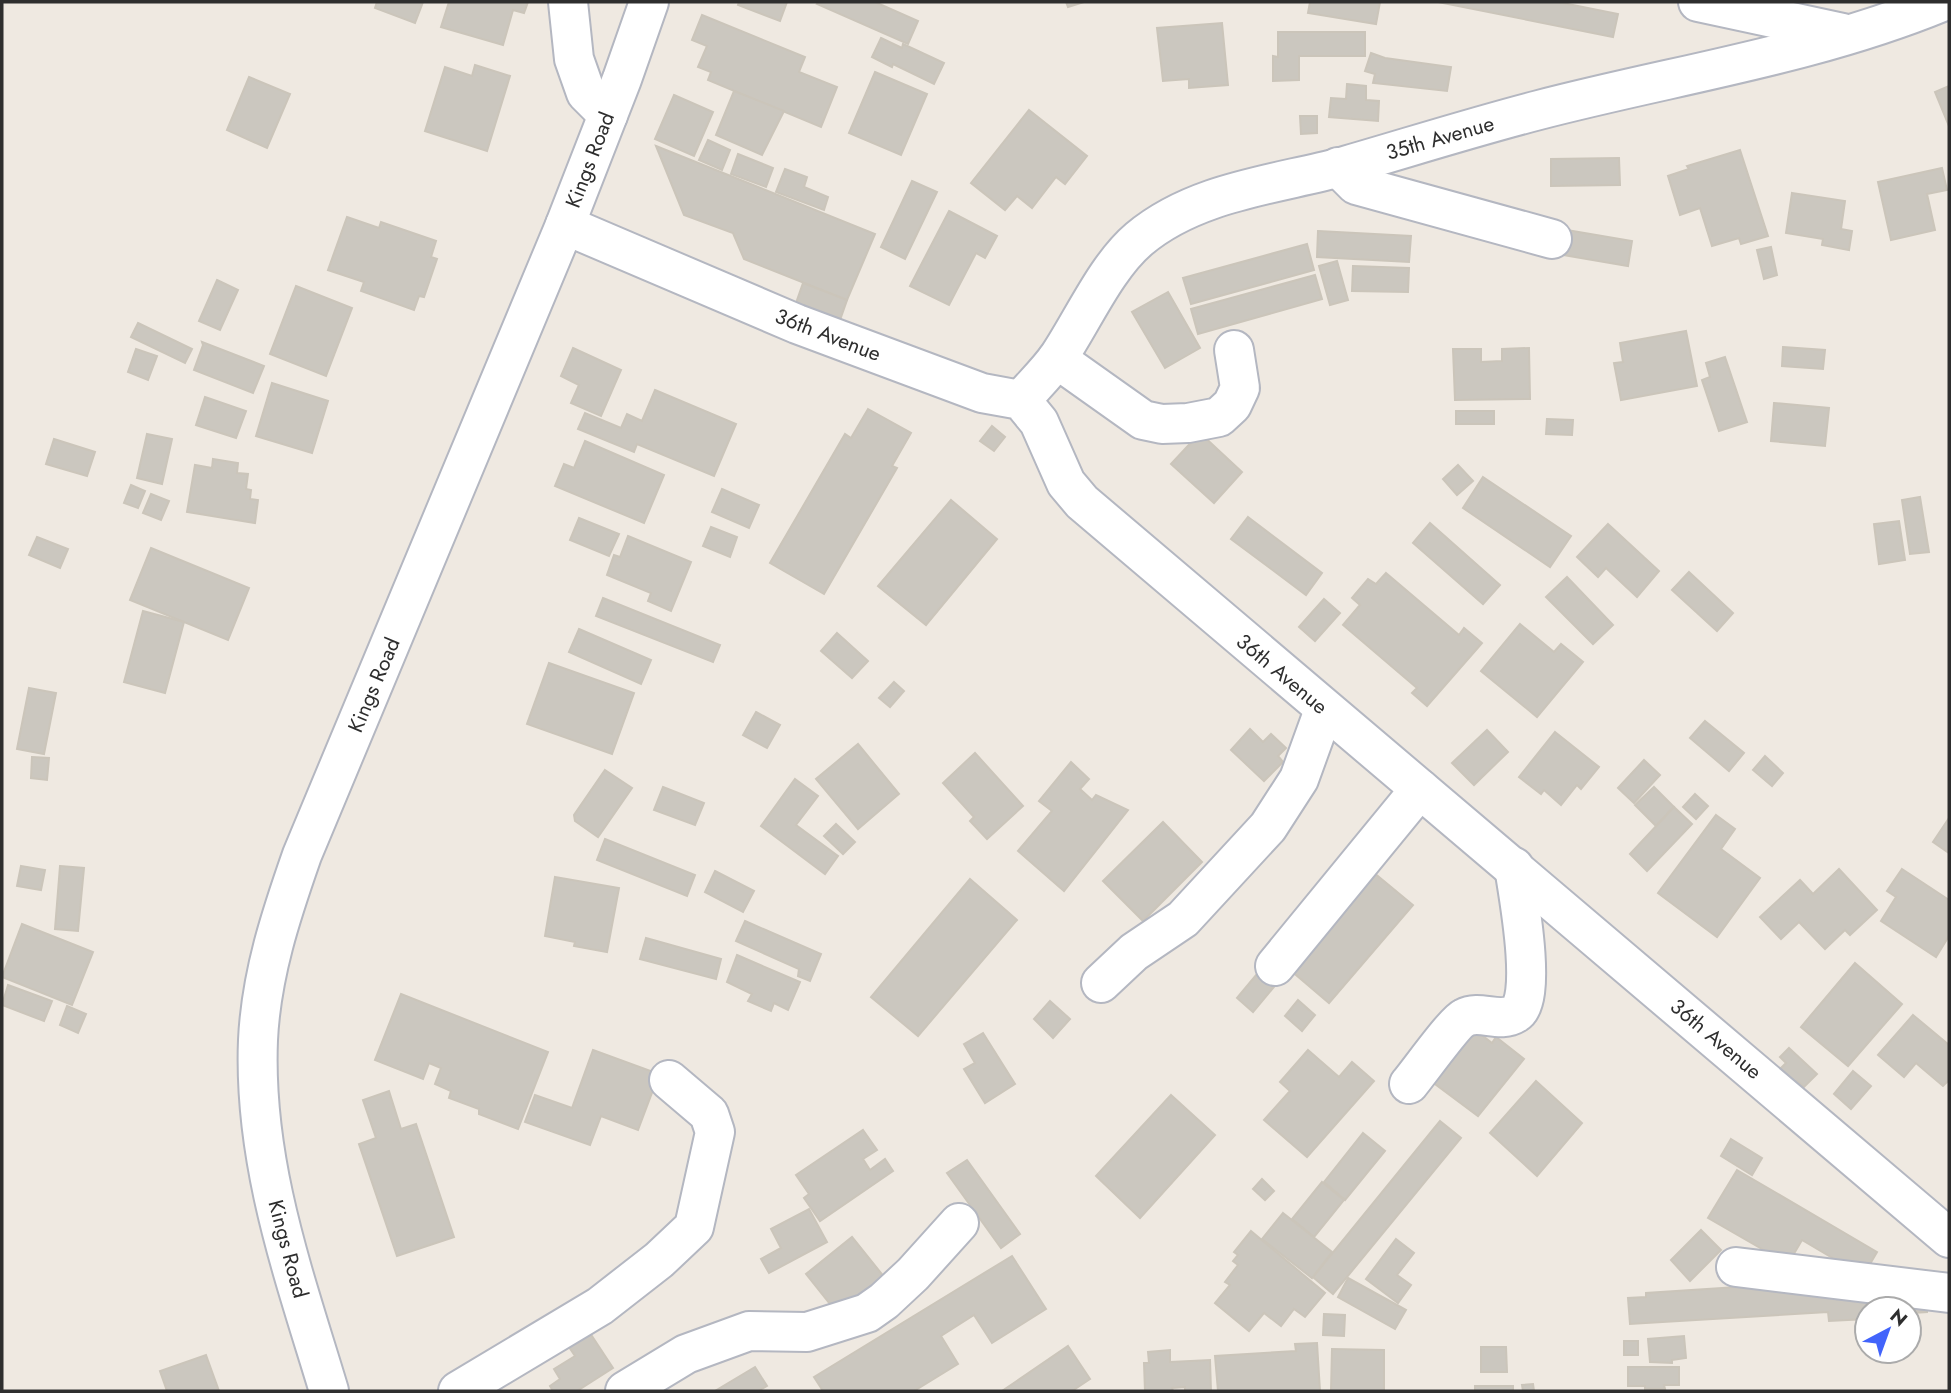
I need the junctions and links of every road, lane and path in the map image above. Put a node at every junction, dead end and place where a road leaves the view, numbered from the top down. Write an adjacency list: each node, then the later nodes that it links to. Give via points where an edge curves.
1 (568, 2): 6 (street, via 574,59 586,93)
2 (649, 2): 6 (street, Kings Road)
3 (1698, 2): 5 (street)
4 (1942, 2): 5 (street, 35th Avenue)
5 (1847, 34): 7 (street, 35th Avenue, via 1751,62 1539,110)
6 (608, 115): 8 (street, Kings Road)
7 (1338, 167): 9 (street, via 1356,185); 11 (street, 35th Avenue, via 1195,205 1163,222 1138,240 1111,273)
8 (565, 225): 12 (street, 36th Avenue, via 797,324 982,393); 24 (street, Kings Road, via 302,855 280,917 264,988 258,1039 266,1168)
9 (1552, 239)
10 (1234, 350): 11 (street, via 1240,388 1232,405 1219,416 1188,423 1143,420)
11 (1057, 359): 12 (street, 35th Avenue)
12 (1021, 400): 13 (street, 36th Avenue, via 1038,422 1066,483 1082,502)
13 (1324, 710): 14 (street, 36th Avenue); 17 (street, via 1299,779 1268,827 1183,919 1134,952)
14 (1420, 789): 15 (street, 36th Avenue); 16 (street)
15 (1514, 867): 19 (street, via 1527,974 1525,1000 1517,1013 1506,1017 1475,1014 1462,1018); 21 (street, 36th Avenue)
16 (1275, 966)
17 (1101, 983)
18 (669, 1080): 25 (street, via 709,1114 715,1132 694,1227 600,1306)
19 (1409, 1084)
20 (959, 1223): 26 (street, via 913,1274 867,1313 807,1332 749,1331 686,1354)
21 (1949, 1237)
22 (1735, 1267): 23 (street)
23 (1949, 1293)
24 (329, 1391)
25 (458, 1391)
26 (625, 1391)

